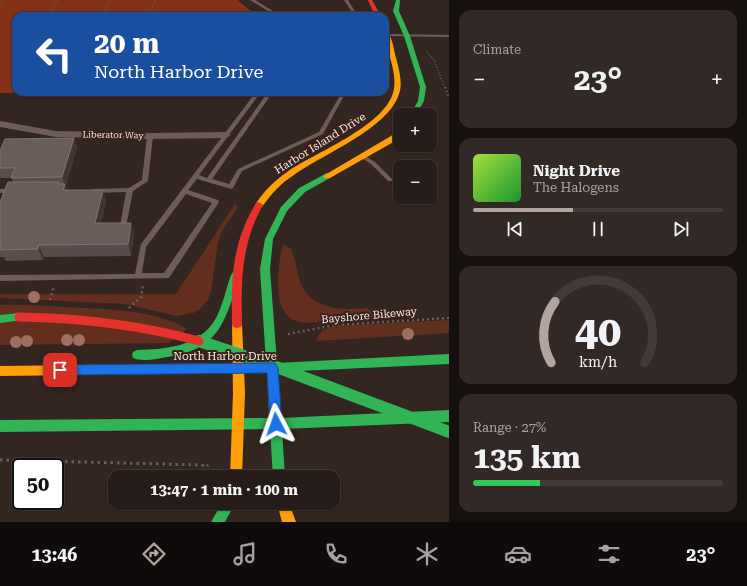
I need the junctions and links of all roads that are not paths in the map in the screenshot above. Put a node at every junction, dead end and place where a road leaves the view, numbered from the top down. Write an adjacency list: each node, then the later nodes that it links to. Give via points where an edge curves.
1 (252, 0): 5 (lane)
2 (346, 0): 6 (lane)
3 (370, 0): 7 (street)
4 (398, 0): 9 (street, via 396,11)
5 (272, 12)
6 (353, 12)
7 (376, 12)
8 (389, 34): 9 (lane)
9 (407, 36): 10 (lane); 15 (street, via 423,87)
10 (449, 36)
11 (389, 49): 30 (street, Harbor Island Drive, via 398,84 396,96 387,111 370,127 281,180 267,194 244,234 239,248)
12 (256, 96): 18 (lane)
13 (268, 96): 22 (lane)
14 (342, 96): 22 (lane, via 321,134 240,170 231,187)
15 (417, 108)
16 (1, 126): 17 (street, Liberator Way, via 56,134)
17 (150, 136): 18 (street, Liberator Way); 24 (lane, via 145,181)
18 (226, 136): 21 (lane)
19 (393, 139): 20 (street)
20 (362, 156): 23 (lane); 37 (street, via 302,190 284,209 269,239 265,268)
21 (195, 176): 22 (lane); 28 (lane)
22 (209, 178)
23 (390, 180)
24 (130, 190): 27 (lane); 29 (lane)
25 (0, 191): 26 (lane)
26 (20, 191)
27 (85, 191)
28 (184, 191): 31 (lane, via 143,246); 31 (lane, via 216,202 166,276)
29 (122, 232)
30 (236, 275): 34 (street, via 219,321 198,344 176,351); 36 (street, Harbor Island Drive)
31 (138, 276): 32 (lane)
32 (0, 278)
33 (0, 319): 43 (street, bridge, via 58,317 96,320 169,333 248,356)
34 (128, 355)
35 (449, 359): 37 (street, North Harbor Drive)
36 (240, 368): 37 (street, North Harbor Drive); 38 (street, North Harbor Drive); 41 (street, Harbor Island Drive)
37 (272, 368): 40 (street)
38 (0, 371)
39 (449, 416): 40 (street)
40 (276, 424): 41 (street); 45 (street)
41 (238, 425): 42 (street); 44 (street, Harbor Island Drive)
42 (0, 426)
43 (449, 432)
44 (236, 470)
45 (279, 470)
46 (225, 510): 48 (street)
47 (285, 510): 49 (street)
48 (218, 522)
49 (289, 522)

